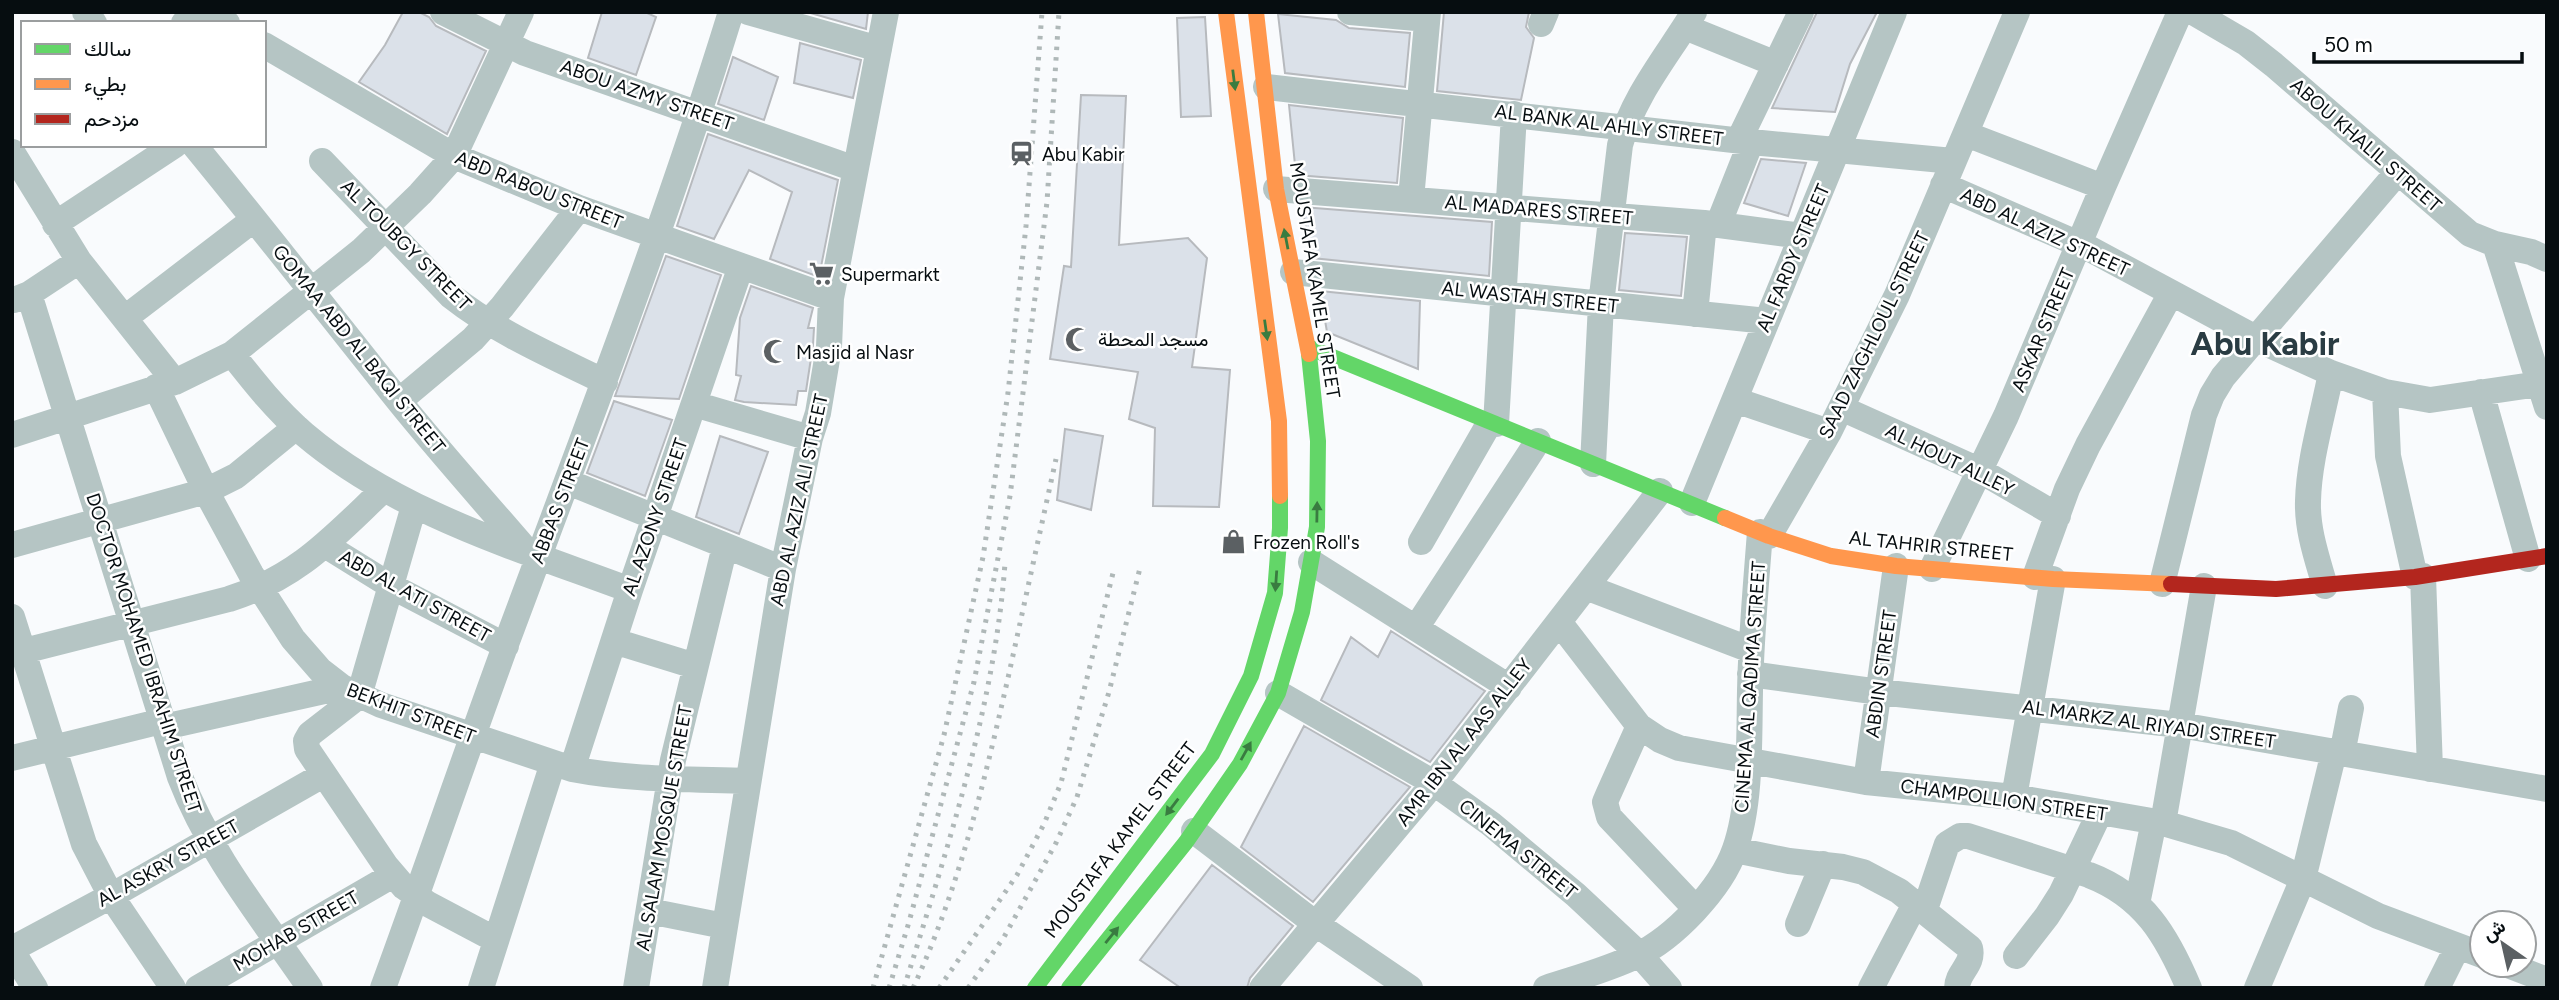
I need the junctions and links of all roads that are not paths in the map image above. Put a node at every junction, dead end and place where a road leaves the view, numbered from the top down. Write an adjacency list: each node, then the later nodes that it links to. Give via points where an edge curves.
1 (443, 12): 16 (street, ABOU AZMY STREET)
2 (521, 12): 16 (street)
3 (732, 12): 22 (street, ABBAS STREET)
4 (748, 12): 18 (street)
5 (886, 12): 18 (street, ABD AL AZIZ ALI STREET)
6 (1226, 12): 181 (main road, MOUSTAFA KAMEL STREET, one-way to 181, via 1279,421 1275,593 1251,676 1212,754)
7 (1256, 12): 20 (main road, MOUSTAFA KAMEL STREET)
8 (1350, 12): 14 (street)
9 (1801, 12): 19 (street)
10 (1894, 12): 29 (street, AL FARDY STREET)
11 (2017, 12): 25 (street, SAAD ZAGHLOUL STREET)
12 (2180, 12): 37 (street, ASKAR STREET)
13 (2193, 12): 35 (street, ABOU KHALIL STREET, via 2274,65)
14 (1428, 16): 21 (street)
15 (1690, 20): 19 (street); 24 (street)
16 (506, 44): 22 (street, ABOU AZMY STREET); 30 (street)
17 (266, 46): 30 (street, ABD RABOU STREET)
18 (879, 49): 34 (street, ABD AL AZIZ ALI STREET)
19 (1776, 64): 26 (street)
20 (1266, 87): 21 (street, AL BANK AL AHLY STREET); 38 (main road, MOUSTAFA KAMEL STREET)
21 (1420, 104): 23 (street, AL BANK AL AHLY STREET); 39 (street)
22 (700, 114): 34 (street, ABOU AZMY STREET); 47 (street, ABBAS STREET)
23 (1514, 114): 24 (street, AL BANK AL AHLY STREET); 41 (street)
24 (1625, 126): 26 (street, AL BANK AL AHLY STREET); 42 (street)
25 (1966, 134): 32 (street, SAAD ZAGHLOUL STREET); 37 (street)
26 (1745, 141): 29 (street, AL BANK AL AHLY STREET); 45 (street)
27 (172, 147): 44 (street)
28 (196, 147): 43 (street, GOMAA ABD AL BAQI STREET)
29 (1837, 151): 32 (street, AL BANK AL AHLY STREET); 48 (street, AL FARDY STREET)
30 (454, 156): 40 (street, ABD RABOU STREET); 46 (street)
31 (322, 161): 46 (street, AL TOUBGY STREET)
32 (1953, 161): 36 (street, SAAD ZAGHLOUL STREET)
33 (15, 163): 44 (street, BEKHIT STREET)
34 (855, 169): 59 (street, ABD AL AZIZ ALI STREET)
35 (2397, 173): 50 (street, ABOU KHALIL STREET, via 2470,234); 65 (street)
36 (1943, 186): 49 (street, ABD AL AZIZ STREET); 77 (street, SAAD ZAGHLOUL STREET, via 1897,295)
37 (2103, 187): 49 (street, ASKAR STREET)
38 (1276, 188): 39 (street, AL MADARES STREET); 54 (main road, MOUSTAFA KAMEL STREET, one-way to 38)
39 (1411, 200): 41 (street, AL MADARES STREET)
40 (579, 208): 47 (street, ABD RABOU STREET); 64 (street)
41 (1508, 208): 42 (street, AL MADARES STREET); 57 (street)
42 (1611, 216): 45 (street, AL MADARES STREET); 60 (street)
43 (253, 220): 55 (street, GOMAA ABD AL BAQI STREET); 62 (street)
44 (55, 224): 52 (street, BEKHIT STREET)
45 (1711, 224): 48 (street, AL MADARES STREET); 61 (street)
46 (386, 228): 55 (street); 64 (street, AL TOUBGY STREET, via 452,296)
47 (657, 236): 53 (street, ABD RABOU STREET); 69 (street, ABBAS STREET)
48 (1802, 236): 63 (street, AL FARDY STREET)
49 (2079, 243): 56 (street, ABD AL AZIZ STREET); 86 (street, ASKAR STREET)
50 (2495, 244): 51 (street, ABOU KHALIL STREET); 73 (street)
51 (2547, 259)
52 (79, 261): 58 (street); 62 (street, BEKHIT STREET)
53 (741, 266): 59 (street, ABD RABOU STREET); 76 (street, AL AZONY STREET)
54 (1293, 272): 57 (street, AL WASTAH STREET); 66 (main road, MOUSTAFA KAMEL STREET)
55 (313, 290): 67 (street); 75 (street, GOMAA ABD AL BAQI STREET)
56 (2171, 293): 65 (street, ABD AL AZIZ STREET); 93 (street, via 2088,445)
57 (1503, 294): 60 (street, AL WASTAH STREET); 79 (street)
58 (21, 298): 78 (street, DOCTOR MOHAMED IBRAHIM STREET)
59 (831, 298): 83 (street, ABD AL AZIZ ALI STREET, via 829,347)
60 (1601, 304): 61 (street, AL WASTAH STREET); 85 (street)
61 (1695, 314): 63 (street, AL WASTAH STREET)
62 (125, 318): 70 (street, BEKHIT STREET)
63 (1767, 321): 74 (street, AL FARDY STREET)
64 (488, 323): 69 (street, AL TOUBGY STREET); 75 (street)
65 (2255, 338): 68 (street, ABD AL AZIZ STREET); 109 (street, via 2223,377 2208,405)
66 (1308, 347): 79 (main road, AL TAHRIR STREET); 103 (main road, MOUSTAFA KAMEL STREET, one-way to 66, via 1317,527 1318,441)
67 (232, 355): 70 (street); 80 (street)
68 (2332, 373): 71 (street, ABD AL AZIZ STREET); 112 (street, via 2308,501 2309,525)
69 (605, 382): 87 (street, ABBAS STREET)
70 (165, 384): 78 (street); 89 (street, BEKHIT STREET)
71 (2385, 392): 72 (street, ABD AL AZIZ STREET, via 2430,400); 107 (street, via 2388,456)
72 (2481, 392): 73 (street, ABD AL AZIZ STREET); 102 (street)
73 (2543, 396)
74 (1735, 400): 81 (street); 91 (street, AL FARDY STREET)
75 (399, 401): 101 (street, GOMAA ABD AL BAQI STREET)
76 (694, 404): 83 (street); 94 (street, AL AZONY STREET)
77 (1841, 408): 81 (street, SAAD ZAGHLOUL STREET); 86 (street, AL HOUT ALLEY)
78 (67, 417): 82 (street); 95 (street, DOCTOR MOHAMED IBRAHIM STREET)
79 (1493, 423): 84 (main road, AL TAHRIR STREET); 97 (street)
80 (296, 427): 88 (street); 89 (street, via 236,476)
81 (1829, 432): 96 (street, SAAD ZAGHLOUL STREET)
82 (12, 435)
83 (810, 438): 105 (street, ABD AL AZIZ ALI STREET)
84 (1538, 441): 85 (main road, AL TAHRIR STREET); 119 (street)
85 (1593, 464): 90 (main road, AL TAHRIR STREET)
86 (1979, 470): 93 (street, AL HOUT ALLEY); 106 (street, ASKAR STREET)
87 (568, 482): 94 (street); 101 (street, ABBAS STREET)
88 (384, 489): 92 (street); 99 (street)
89 (206, 491): 95 (street); 114 (street, BEKHIT STREET)
90 (1660, 491): 91 (main road, AL TAHRIR STREET); 113 (street, AMR IBN AL AAS ALLEY)
91 (1692, 503): 96 (main road, AL TAHRIR STREET)
92 (414, 506): 101 (street); 110 (street)
93 (2058, 516): 108 (street)
94 (655, 517): 100 (street); 115 (street, AL AZONY STREET)
95 (100, 521): 98 (street); 118 (street, DOCTOR MOHAMED IBRAHIM STREET)
96 (1765, 534): 104 (main road, AL TAHRIR STREET, via 1831,556); 123 (street, CINEMA AL QADIMA STREET)
97 (1421, 542)
98 (12, 545)
99 (325, 545): 110 (street, ABD AL ATI STREET); 114 (street, via 295,570)
100 (725, 546): 105 (street); 124 (street, AL SALAM MOSQUE STREET)
101 (533, 553): 115 (street); 121 (street, ABBAS STREET)
102 (2538, 557): 107 (main road, AL TAHRIR STREET)
103 (1311, 562): 119 (street); 128 (main road, MOUSTAFA KAMEL STREET)
104 (1896, 566): 106 (main road, AL TAHRIR STREET); 127 (street, ABDIN STREET)
105 (783, 569): 143 (street, ABD AL AZIZ ALI STREET)
106 (1932, 569): 108 (main road, AL TAHRIR STREET)
107 (2419, 577): 112 (main road, AL TAHRIR STREET); 140 (street)
108 (2044, 578): 109 (main road, AL TAHRIR STREET); 129 (street)
109 (2162, 584): 111 (main road, AL TAHRIR STREET)
110 (391, 586): 121 (street, ABD AL ATI STREET); 126 (street)
111 (2204, 586): 112 (main road, AL TAHRIR STREET); 132 (street)
112 (2325, 586)
113 (1586, 587): 117 (street, AMR IBN AL AAS ALLEY); 123 (street, AL MARKZ AL RIYADI STREET)
114 (260, 588): 118 (street); 126 (street, BEKHIT STREET, via 320,670)
115 (630, 590): 120 (street, AL AZONY STREET)
116 (12, 617): 122 (street)
117 (1559, 622): 125 (street, AMR IBN AL AAS ALLEY); 133 (street, CHAMPOLLION STREET)
118 (132, 624): 122 (street); 131 (street, DOCTOR MOHAMED IBRAHIM STREET)
119 (1416, 628): 125 (street)
120 (614, 641): 124 (street); 139 (street, AL AZONY STREET)
121 (506, 646): 134 (street, ABBAS STREET)
122 (18, 653): 135 (street)
123 (1750, 662): 127 (street, AL MARKZ AL RIYADI STREET); 138 (street, CINEMA AL QADIMA STREET)
124 (695, 666): 142 (street, AL SALAM MOSQUE STREET)
125 (1509, 687): 145 (street, AMR IBN AL AAS ALLEY)
126 (351, 692): 131 (street); 134 (street, BEKHIT STREET); 141 (street, via 306,741)
127 (1879, 692): 129 (street, AL MARKZ AL RIYADI STREET); 144 (street, ABDIN STREET)
128 (1278, 693): 145 (street, CINEMA STREET); 150 (main road, MOUSTAFA KAMEL STREET, one-way to 128, via 1240,764)
129 (2031, 707): 132 (street, AL MARKZ AL RIYADI STREET); 147 (street)
130 (2351, 709): 136 (street)
131 (163, 724): 135 (street); 151 (street, DOCTOR MOHAMED IBRAHIM STREET)
132 (2180, 725): 136 (street, AL MARKZ AL RIYADI STREET); 149 (street)
133 (1639, 726): 138 (street, CHAMPOLLION STREET, via 1679,748); 161 (street, via 1608,795 1606,810)
134 (473, 737): 139 (street, BEKHIT STREET); 158 (street, ABBAS STREET)
135 (53, 748): 137 (street); 157 (street, via 84,844)
136 (2338, 753): 140 (street, AL MARKZ AL RIYADI STREET); 156 (street)
137 (12, 758)
138 (1748, 760): 144 (street, CHAMPOLLION STREET); 152 (street, CINEMA AL QADIMA STREET)
139 (563, 766): 142 (street, BEKHIT STREET, via 594,773); 166 (street, AL AZONY STREET)
140 (2430, 769): 146 (street, AL MARKZ AL RIYADI STREET)
141 (323, 775): 151 (street, AL ASKRY STREET); 155 (street)
142 (670, 778): 143 (street, BEKHIT STREET); 162 (street, AL SALAM MOSQUE STREET)
143 (747, 781): 165 (street, ABD AL AZIZ ALI STREET)
144 (1866, 782): 147 (street, CHAMPOLLION STREET)
145 (1434, 783): 163 (street, AMR IBN AL AAS ALLEY); 171 (street, CINEMA STREET, via 1548,871)
146 (2547, 789)
147 (2014, 797): 148 (street, CHAMPOLLION STREET)
148 (2099, 812): 149 (street, CHAMPOLLION STREET); 154 (street)
149 (2158, 822): 156 (street, CHAMPOLLION STREET, via 2231,843); 159 (street)
150 (1194, 831): 163 (street); 182 (main road, MOUSTAFA KAMEL STREET, one-way to 150)
151 (209, 841): 157 (street, AL ASKRY STREET); 167 (street, DOCTOR MOHAMED IBRAHIM STREET)
152 (1735, 850): 153 (street); 161 (street, CINEMA AL QADIMA STREET)
153 (1823, 864): 160 (street, via 1882,880); 164 (street)
154 (2073, 871): 159 (street, via 2106,881); 160 (street, via 1960,836 1947,844); 172 (street)
155 (393, 875): 158 (street); 167 (street, MOHAB STREET)
156 (2303, 879): 169 (street, CHAMPOLLION STREET, via 2378,916); 190 (street)
157 (111, 896): 168 (street, AL ASKRY STREET); 174 (street)
158 (417, 897): 166 (street); 177 (street, ABBAS STREET)
159 (2137, 904): 189 (street, via 2161,931)
160 (1919, 908): 187 (street); 188 (street, via 1970,948 1970,962)
161 (1696, 909): 171 (street, CINEMA AL QADIMA STREET)
162 (649, 911): 165 (street); 179 (street, AL SALAM MOSQUE STREET)
163 (1316, 924): 183 (street, AMR IBN AL AAS ALLEY); 184 (street)
164 (1798, 924)
165 (724, 926): 180 (street, ABD AL AZIZ ALI STREET)
166 (496, 940): 178 (street, AL AZONY STREET)
167 (278, 941): 175 (street, MOHAB STREET); 176 (street, DOCTOR MOHAMED IBRAHIM STREET)
168 (12, 950): 173 (street)
169 (2468, 950)
170 (2468, 953): 191 (street)
171 (1639, 954): 185 (street, CINEMA AL QADIMA STREET); 186 (street, CINEMA STREET)
172 (2016, 956)
173 (34, 988)
174 (173, 988)
175 (198, 988)
176 (310, 988)
177 (383, 988)
178 (481, 988)
179 (636, 988)
180 (715, 988)
181 (1035, 988)
182 (1069, 988)
183 (1262, 988)
184 (1410, 988)
185 (1546, 988)
186 (1669, 988)
187 (1871, 988)
188 (1956, 988)
189 (2189, 988)
190 (2257, 988)
191 (2437, 988)

